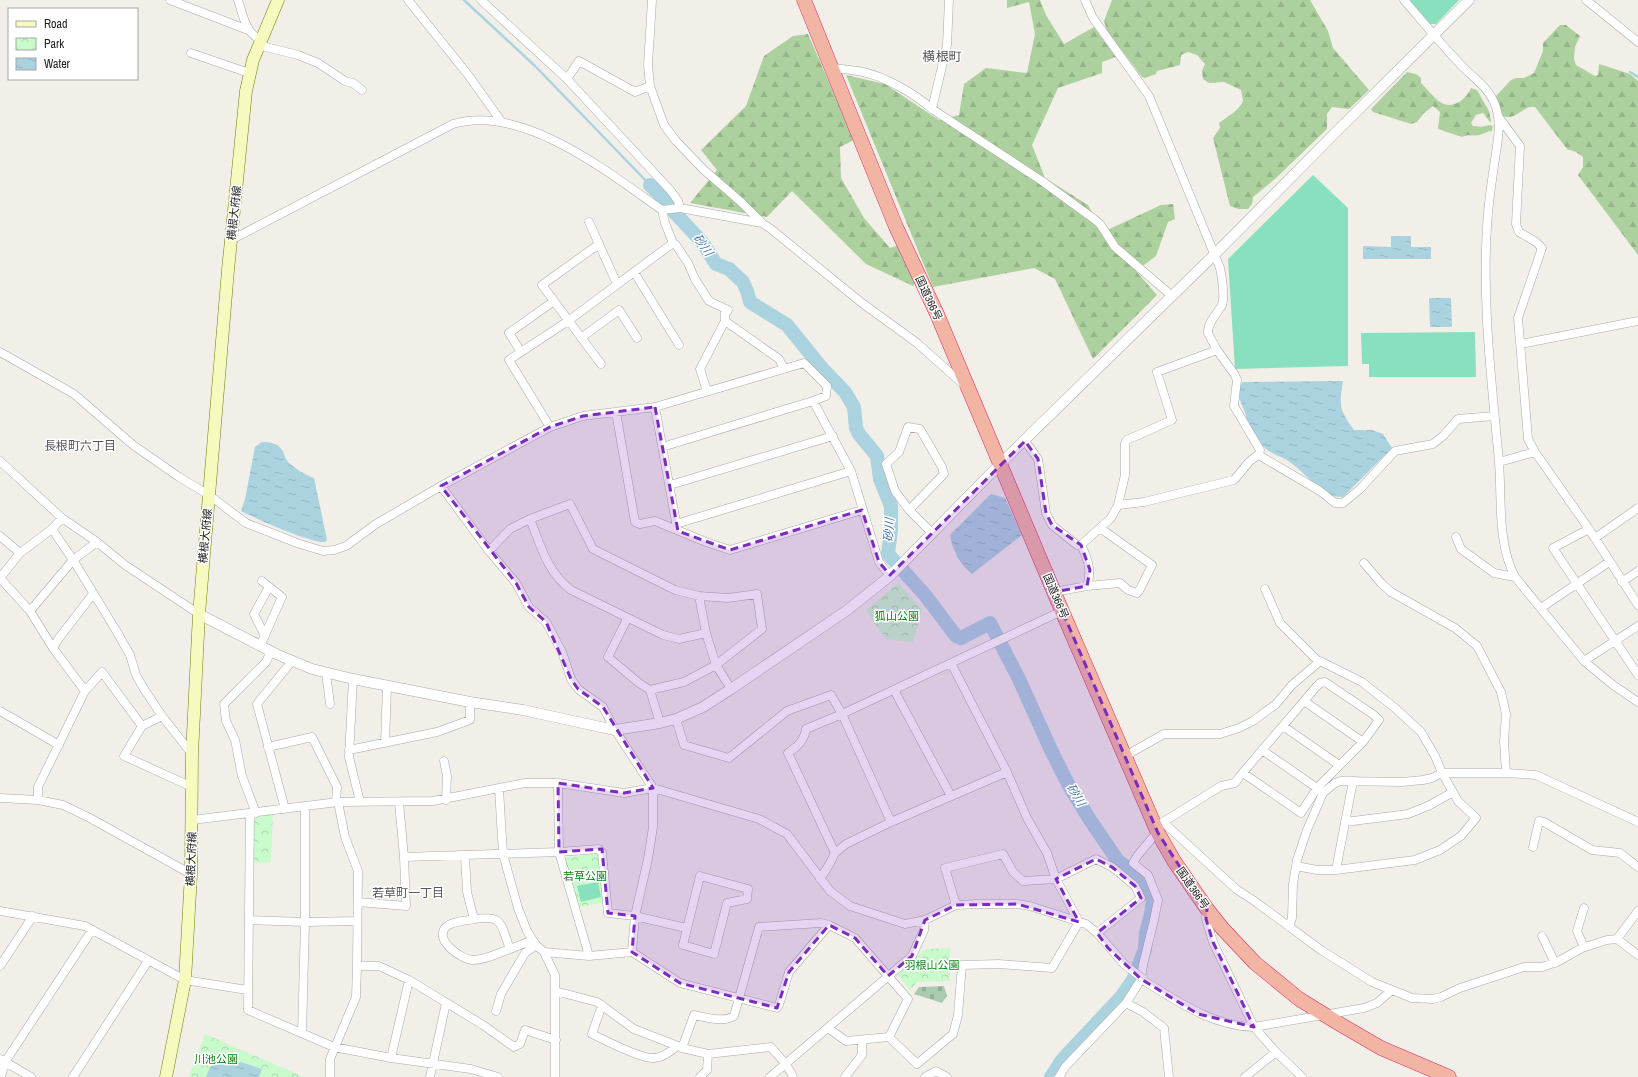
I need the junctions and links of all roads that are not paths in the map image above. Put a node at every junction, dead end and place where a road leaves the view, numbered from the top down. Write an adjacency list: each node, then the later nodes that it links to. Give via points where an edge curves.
1 (170, 0): 13 (street)
2 (238, 0): 13 (street)
3 (278, 0): 16 (main road, 横根大府線)
4 (408, 0): 25 (street, via 469,76)
5 (481, 0): 20 (street)
6 (652, 0): 21 (street, via 648,50)
7 (804, 0): 18 (highway, 国道366号)
8 (949, 0): 23 (street, via 947,45)
9 (1085, 0): 33 (street, via 1093,18 1149,96)
10 (1404, 0): 14 (street)
11 (1469, 0): 14 (street)
12 (1586, 0): 15 (street)
13 (248, 30): 16 (street)
14 (1434, 34): 24 (street, via 1461,66 1486,88 1494,101); 33 (street)
15 (1637, 39)
16 (259, 42): 19 (main road, 横根大府線); 22 (street, via 318,63)
17 (191, 53): 19 (street)
18 (832, 68): 23 (street, via 864,72 885,80 920,99); 50 (highway, 国道366号, via 875,179 937,314)
19 (249, 73): 30 (main road, 横根大府線)
20 (566, 79): 21 (street, via 579,61 635,92); 26 (street, via 671,191 678,200)
21 (650, 86): 29 (street, via 664,125 676,141)
22 (362, 90)
23 (932, 109): 36 (street, via 1042,181 1094,219 1115,247)
24 (1498, 116): 43 (street, via 1520,146 1516,224 1518,232 1542,248 1518,318); 55 (street, via 1499,132 1485,252 1486,328)
25 (501, 121): 27 (street, via 570,147); 30 (street, via 479,120 453,124)
26 (678, 208): 27 (street); 29 (street)
27 (662, 210): 31 (street)
28 (589, 222): 32 (street)
29 (762, 223): 50 (street, via 862,303 917,343)
30 (231, 240): 68 (main road, 横根大府線)
31 (673, 243): 34 (street); 39 (street, via 688,263 709,301 728,310)
32 (599, 244): 35 (street); 37 (street, via 542,285)
33 (1214, 255): 36 (street); 45 (street, via 1222,276 1223,302 1208,333)
34 (634, 272): 35 (street); 44 (street)
35 (617, 284): 38 (street)
36 (1172, 296): 58 (street)
37 (554, 301): 38 (street); 47 (street, via 509,333)
38 (568, 320): 41 (street); 47 (street)
39 (725, 321): 49 (street, via 779,360); 51 (street, via 700,369)
40 (1638, 321): 43 (street)
41 (582, 338): 42 (street, via 618,310); 48 (street)
42 (637, 338)
43 (1521, 344): 60 (street, via 1528,439)
44 (680, 345)
45 (1217, 350): 61 (street, via 1235,375 1237,380 1234,406 1256,441); 69 (street, via 1157,372 1172,420 1127,440 1125,475)
46 (0, 352): 68 (street, via 74,394 133,445)
47 (520, 352): 56 (street, via 509,360)
48 (601, 364)
49 (784, 369): 51 (street); 52 (street, via 804,363 827,386 826,396)
50 (968, 389): 64 (highway, 国道366号)
51 (707, 391): 53 (street)
52 (813, 401): 57 (street); 59 (street)
53 (655, 407): 54 (street); 59 (street)
54 (616, 412): 56 (street, via 582,416); 75 (street, via 635,522 655,522)
55 (1494, 416): 61 (street, via 1458,419 1432,444 1396,452 1343,503 1335,503); 63 (street)
56 (550, 427): 66 (street)
57 (833, 436): 65 (street); 67 (street)
58 (1025, 441): 64 (street); 84 (street, via 1038,459 1046,513 1052,525 1077,545)
59 (662, 447): 67 (street)
60 (1535, 452): 63 (street); 78 (street)
61 (1259, 454): 69 (street, via 1234,480 1144,502)
62 (0, 461): 73 (street)
63 (1499, 462): 92 (street, via 1503,540 1508,563)
64 (1001, 463): 79 (street); 99 (highway, 国道366号)
65 (851, 471): 71 (street); 75 (street)
66 (441, 486): 68 (street, via 376,524 346,546 323,551 246,523); 85 (street)
67 (670, 486): 75 (street)
68 (209, 495): 106 (main road, 横根大府線)
69 (1118, 505): 76 (street, via 1111,518)
70 (1638, 508): 82 (street)
71 (862, 510): 75 (street, via 730,550); 91 (street, via 879,562)
72 (909, 510): 72 (street, via 895,491 886,464 899,452 908,427 920,429 944,474); 79 (street)
73 (62, 518): 77 (street); 83 (street)
74 (530, 519): 85 (street, via 510,529); 101 (street, via 570,504 593,549 675,590); 107 (street, via 550,568 560,582)
75 (677, 528)
76 (1100, 528): 84 (street); 96 (street, via 1152,565 1137,592 1128,590 1120,583)
77 (52, 529): 86 (street); 87 (street)
78 (1589, 529): 82 (street); 95 (street, via 1553,548)
79 (932, 533): 91 (street)
80 (0, 536): 86 (street)
81 (1456, 537): 92 (street, via 1461,549 1494,573)
82 (1595, 538): 88 (street)
83 (97, 542): 87 (street); 106 (street, via 125,565)
84 (1081, 545): 96 (street, via 1090,570)
85 (489, 551): 139 (street, via 516,583 529,607 546,622 562,652 571,679 578,689 603,706)
86 (20, 553): 104 (street, via 0,578)
87 (73, 560): 100 (street); 104 (street)
88 (1609, 562): 94 (street); 95 (street)
89 (1364, 563): 153 (street, via 1391,592 1455,628 1477,646 1501,692 1506,714)
90 (1638, 571): 94 (street)
91 (892, 574): 125 (street, via 846,611)
92 (1516, 577): 103 (street)
93 (262, 580): 97 (street)
94 (1622, 582): 102 (street)
95 (1576, 583): 103 (street); 111 (street)
96 (1087, 586): 99 (street)
97 (270, 587): 110 (street, via 254,614); 110 (street, via 282,597)
98 (1265, 589): 117 (street, via 1280,623)
99 (1054, 592): 105 (highway, 国道366号)
100 (93, 594): 113 (street); 134 (street, via 130,655 136,675)
101 (699, 596): 109 (street); 119 (street, via 728,598 757,594 762,629)
102 (1638, 605)
103 (1541, 608): 116 (street)
104 (30, 611): 113 (street)
105 (1062, 611): 118 (street); 147 (highway, 国道366号)
106 (199, 614): 112 (street); 146 (main road, 横根大府線)
107 (627, 619): 109 (street, via 662,635 680,639); 124 (street, via 608,657 639,684)
108 (1638, 626): 111 (street)
109 (706, 633): 119 (street)
110 (265, 636): 112 (street)
111 (1615, 641): 116 (street); 121 (street)
112 (260, 646): 114 (street)
113 (54, 648): 127 (street)
114 (271, 651): 115 (street); 170 (street, via 266,662 224,704 226,721 234,740)
115 (292, 661): 120 (street); 143 (street, via 257,704)
116 (1584, 661): 130 (street)
117 (1319, 662): 147 (street, via 1292,685 1276,704 1239,728 1220,734 1164,734); 152 (street, via 1362,682 1395,708 1421,732)
118 (950, 663): 126 (street); 150 (street)
119 (716, 665): 124 (street, via 684,682); 125 (street)
120 (326, 673): 122 (street); 131 (street)
121 (1638, 675)
122 (353, 679): 123 (street); 144 (street)
123 (387, 686): 129 (street); 141 (street)
124 (650, 690): 136 (street)
125 (731, 690): 135 (street)
126 (894, 690): 133 (street); 161 (street)
127 (85, 691): 137 (street, via 102,672); 142 (street)
128 (1304, 701): 138 (street); 140 (street); 140 (street, via 1320,683 1325,682 1374,715 1378,718 1378,723)
129 (470, 702): 139 (street, via 523,710); 141 (street, via 470,720 437,732)
130 (1638, 702)
131 (330, 704)
132 (0, 711): 142 (street)
133 (842, 714): 135 (street, via 831,695 787,711 729,758 684,745); 172 (street); 178 (street, via 806,729 800,744 788,754)
134 (162, 716): 137 (street); 146 (street)
135 (676, 719): 136 (street)
136 (660, 723): 139 (street)
137 (142, 726): 156 (street, via 124,756)
138 (1283, 726): 145 (street); 149 (street)
139 (615, 730): 157 (street)
140 (1363, 742): 149 (street)
141 (384, 743): 144 (street)
142 (59, 745): 163 (street, via 38,787)
143 (268, 747): 165 (street, via 312,737 337,787); 169 (street)
144 (349, 750): 166 (street)
145 (1262, 750): 151 (street); 158 (street)
146 (192, 754): 156 (main road, 横根大府線)
147 (1125, 756): 175 (highway, 国道366号)
148 (444, 761): 164 (street)
149 (1339, 765): 158 (street)
150 (1007, 772): 161 (street); 187 (street)
151 (1243, 773): 158 (street, via 1301,813); 175 (street, via 1235,783 1221,786)
152 (1442, 773): 153 (street); 154 (street, via 1432,778 1402,782); 160 (street)
153 (1506, 773): 174 (street, via 1536,775)
154 (1353, 781): 173 (street); 182 (street, via 1335,783 1323,793 1307,830)
155 (558, 783): 157 (street, via 624,793); 159 (street, via 525,783); 177 (street)
156 (192, 788): 171 (main road, 横根大府線)
157 (653, 788): 186 (street, via 760,819 776,827 787,834); 195 (street, via 653,826)
158 (1317, 788)
159 (500, 789): 164 (street); 179 (street)
160 (1453, 792): 173 (street, via 1408,814); 184 (street, via 1476,818 1461,836 1440,850 1415,860)
161 (951, 796): 172 (street)
162 (0, 798): 163 (street)
163 (38, 800): 185 (street, via 63,805 88,817)
164 (446, 800): 167 (street)
165 (337, 802): 166 (street); 168 (street); 188 (street, via 345,837 358,871)
166 (360, 802): 167 (street)
167 (399, 802): 181 (street)
168 (306, 807): 169 (street); 200 (street)
169 (285, 809): 170 (street)
170 (253, 813): 171 (street); 197 (street)
171 (192, 820): 185 (main road, 横根大府線)
172 (891, 822): 178 (street, via 846,844)
173 (1345, 822): 184 (street)
174 (1638, 822)
175 (1157, 828): 191 (highway, 国道366号, via 1174,861); 203 (street); 221 (street, via 1133,863 1148,875 1158,900)
176 (1533, 847): 183 (street, via 1539,822 1544,822 1592,850 1620,853)
177 (559, 852): 179 (street); 195 (street, via 599,849 602,853 608,913); 215 (street)
178 (835, 853): 186 (street, via 830,866)
179 (503, 854): 180 (street); 209 (street, via 518,908)
180 (465, 856): 181 (street); 196 (street, via 468,892)
181 (404, 857): 188 (street, via 406,906)
182 (1296, 866): 184 (street); 203 (street)
183 (1638, 867)
184 (1336, 870)
185 (190, 874): 222 (main road, 横根大府線)
186 (820, 879): 198 (street, via 830,891 850,906 905,924)
187 (1056, 879): 189 (street, via 1023,881 1013,872 1003,854 945,868); 201 (street); 206 (street, via 1096,859 1112,867 1135,886 1141,898)
188 (358, 902): 199 (street)
189 (956, 905): 198 (street); 201 (street, via 1017,904)
190 (1584, 908): 210 (street, via 1577,931)
191 (1207, 909): 232 (highway, 国道366号, via 1255,963 1299,999); 233 (street, via 1206,919 1213,942)
192 (0, 911): 194 (street)
193 (1638, 911): 208 (street)
194 (33, 916): 205 (street, via 85,926); 218 (street)
195 (635, 916): 204 (street); 213 (street)
196 (474, 919): 211 (street, via 489,917 500,923); 211 (street, via 446,927 444,938 448,947 472,960)
197 (248, 920): 200 (street); 224 (street)
198 (925, 920): 220 (street, via 924,930 912,956)
199 (357, 921): 200 (street); 219 (street)
200 (305, 922): 235 (street)
201 (1079, 922): 206 (street); 236 (street, via 1052,968 999,964 962,965 958,1015 953,1034 917,1064)
202 (829, 924): 220 (street, via 855,938); 227 (street, via 789,972 777,1008); 227 (street, via 759,927)
203 (1289, 927): 225 (street, via 1320,950 1372,982)
204 (686, 928): 204 (street, via 700,876 748,889 747,899 727,903 714,954 682,945)
205 (92, 930): 216 (street); 244 (street)
206 (1097, 933): 221 (street, bridge, via 1124,965)
207 (1542, 936): 217 (street)
208 (1617, 939): 210 (street); 214 (street)
209 (534, 943): 211 (street); 212 (street); 231 (street, via 525,953 501,994)
210 (1584, 947): 217 (street)
211 (510, 949)
212 (544, 952): 215 (street); 226 (street, via 555,975)
213 (632, 952): 215 (street); 227 (street, via 680,983)
214 (1638, 955)
215 (589, 956)
216 (148, 961): 222 (street); 251 (street)
217 (1555, 963): 225 (street, via 1542,967 1524,967 1433,999 1412,998)
218 (0, 966)
219 (357, 966): 223 (street, via 379,966); 239 (street, via 356,997)
220 (888, 976): 234 (street); 236 (street, via 908,999)
221 (1141, 978): 229 (street); 233 (street, via 1198,1014 1243,1027)
222 (185, 980): 224 (street); 252 (main road, 横根大府線)
223 (409, 980): 228 (street); 243 (street)
224 (248, 990): 235 (street, via 248,1010)
225 (1392, 990): 232 (street, via 1378,1003)
226 (555, 991): 230 (street); 237 (street)
227 (739, 999): 240 (street, via 731,1019 694,1015)
228 (446, 1003): 237 (street, via 514,1047 520,1044 525,1030); 245 (street)
229 (1126, 1003): 261 (street, via 1065,1067); 262 (street, via 1164,1028)
230 (602, 1005): 240 (street, via 634,1029); 240 (street, via 592,1034 653,1058)
231 (496, 1011)
232 (1325, 1015): 233 (street); 265 (highway, 国道366号, via 1381,1048)
233 (1254, 1027): 241 (street)
234 (828, 1028): 238 (street, via 846,1041); 246 (street)
235 (302, 1033): 239 (street)
236 (889, 1037): 238 (street)
237 (556, 1040): 256 (street)
238 (862, 1040): 248 (street, via 862,1055)
239 (334, 1047): 243 (street); 253 (street, via 330,1058)
240 (681, 1047): 242 (street)
241 (1276, 1052): 263 (street); 264 (street)
242 (708, 1054): 246 (street, via 771,1048); 257 (street, via 707,1070)
243 (391, 1058): 245 (street)
244 (3, 1061): 249 (street); 250 (street)
245 (433, 1064): 254 (street); 255 (street, via 471,1069)
246 (784, 1064): 247 (street); 258 (street, via 790,1068)
247 (772, 1076)
248 (847, 1076)
249 (1, 1077)
250 (31, 1077)
251 (73, 1077)
252 (166, 1077)
253 (330, 1077)
254 (430, 1077)
255 (498, 1077)
256 (555, 1077)
257 (700, 1077)
258 (793, 1077)
259 (925, 1077): 260 (street, via 936,1071)
260 (947, 1077)
261 (1059, 1077)
262 (1169, 1077)
263 (1246, 1077)
264 (1302, 1077)
265 (1449, 1077)

